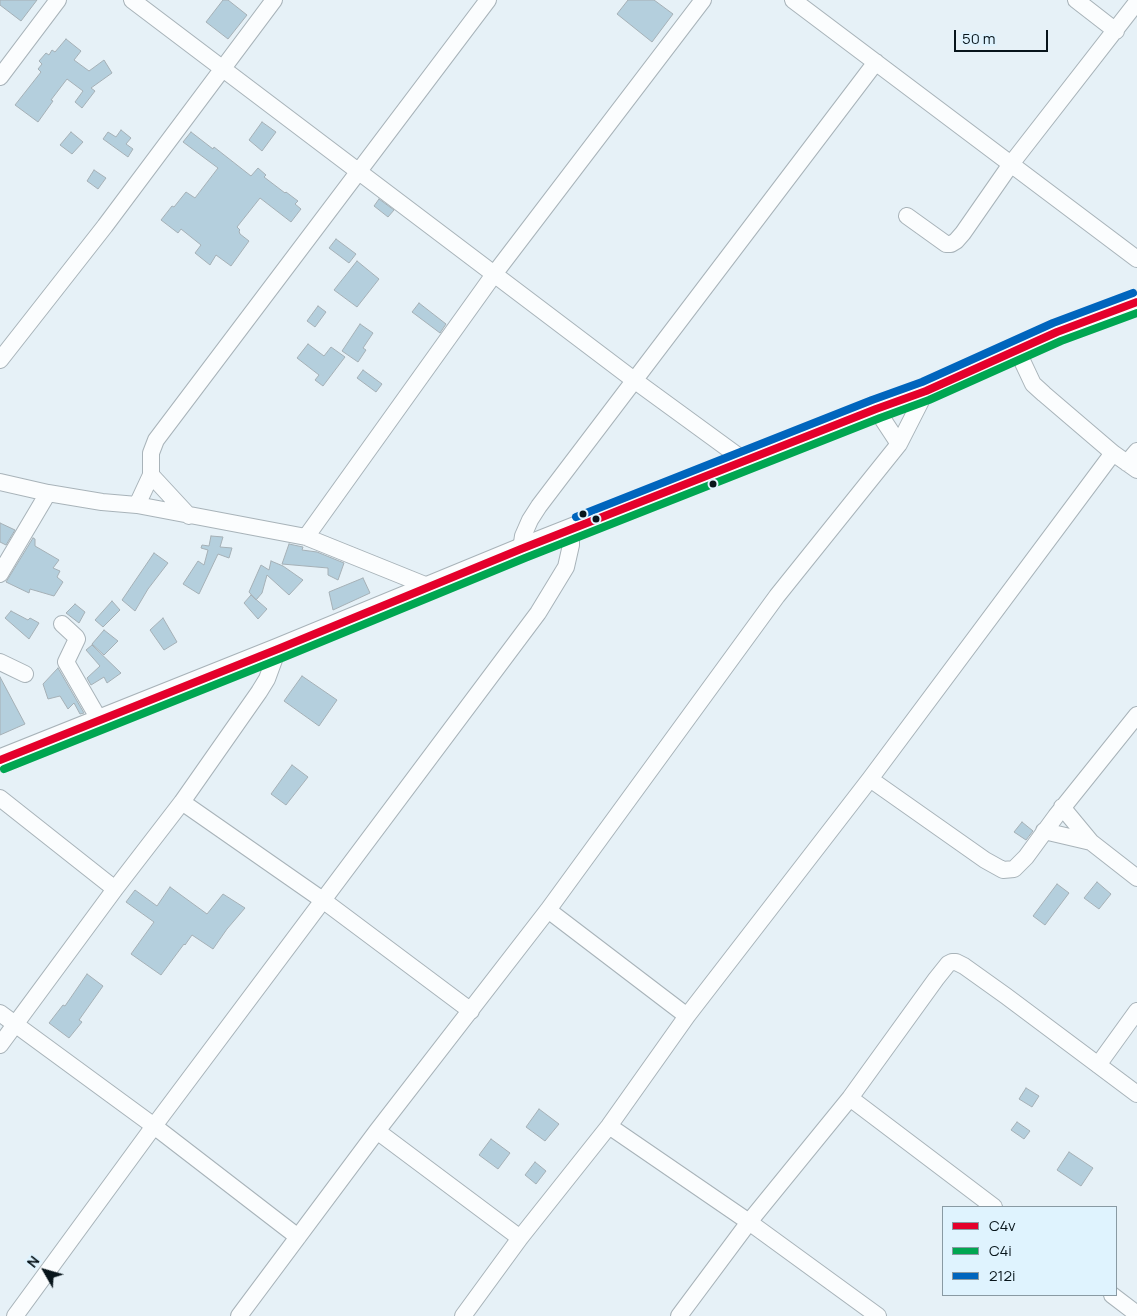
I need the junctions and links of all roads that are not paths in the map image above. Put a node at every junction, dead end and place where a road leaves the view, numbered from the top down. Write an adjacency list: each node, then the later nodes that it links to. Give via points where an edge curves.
1 (58, 0): 12 (street)
2 (132, 0): 11 (street)
3 (274, 0): 11 (street)
4 (488, 0): 14 (street)
5 (703, 0): 17 (street)
6 (793, 0): 10 (street)
7 (1076, 0): 9 (street)
8 (1137, 2): 9 (street)
9 (1116, 30): 13 (street)
10 (876, 62): 13 (street); 21 (street)
11 (222, 68): 14 (street); 20 (street)
12 (0, 76)
13 (1011, 164): 15 (street, via 963,233 951,244 946,244); 16 (street)
14 (359, 170): 17 (street); 28 (street, via 156,440 151,453)
15 (907, 216)
16 (1137, 259)
17 (495, 273): 21 (street); 34 (street)
18 (1137, 302): 19 (main road)
19 (1016, 350): 22 (main road); 25 (street, via 1033,384)
20 (0, 360)
21 (634, 380): 26 (street); 35 (street, via 539,506 530,520)
22 (926, 391): 23 (main road); 24 (street)
23 (876, 409): 24 (street); 26 (main road)
24 (899, 444): 54 (street, via 778,596)
25 (1113, 453): 27 (street); 45 (street)
26 (745, 461): 33 (main road)
27 (1134, 461)
28 (151, 475): 31 (street); 32 (street)
29 (0, 482): 30 (street)
30 (48, 492): 31 (street); 36 (street)
31 (137, 505): 32 (street)
32 (189, 516): 34 (street)
33 (576, 528): 35 (main road); 53 (street, via 566,567 538,613)
34 (306, 537): 37 (street)
35 (521, 549): 37 (main road)
36 (0, 574)
37 (430, 587): 39 (main road)
38 (62, 624): 43 (street, via 76,637 66,662)
39 (278, 649): 43 (main road); 47 (street, via 263,686)
40 (0, 662): 41 (street)
41 (25, 674)
42 (1137, 715): 48 (street)
43 (100, 721): 44 (main road)
44 (0, 760)
45 (870, 779): 49 (street, via 1003,870 1014,869); 58 (street)
46 (0, 798): 52 (street)
47 (182, 802): 52 (street); 53 (street)
48 (1062, 807): 49 (street); 50 (street)
49 (1044, 832): 50 (street)
50 (1091, 842): 51 (street)
51 (1137, 878)
52 (115, 889): 59 (street)
53 (324, 901): 55 (street); 64 (street)
54 (548, 910): 55 (street); 58 (street)
55 (471, 1011): 66 (street)
56 (1137, 1011): 61 (street)
57 (0, 1013): 59 (street)
58 (687, 1016): 65 (street)
59 (16, 1025): 60 (street); 64 (street)
60 (0, 1045)
61 (1098, 1065): 62 (street); 63 (street, via 964,966 952,962)
62 (1137, 1094)
63 (850, 1098): 67 (street); 68 (street)
64 (154, 1126): 69 (street); 73 (street)
65 (609, 1126): 68 (street); 70 (street)
66 (377, 1131): 69 (street); 70 (street)
67 (993, 1206)
68 (749, 1222): 76 (street); 77 (street)
69 (298, 1237): 74 (street)
70 (520, 1238): 75 (street)
71 (1113, 1296): 72 (street)
72 (1137, 1314)
73 (15, 1316)
74 (240, 1316)
75 (462, 1316)
76 (679, 1316)
77 (878, 1316)

